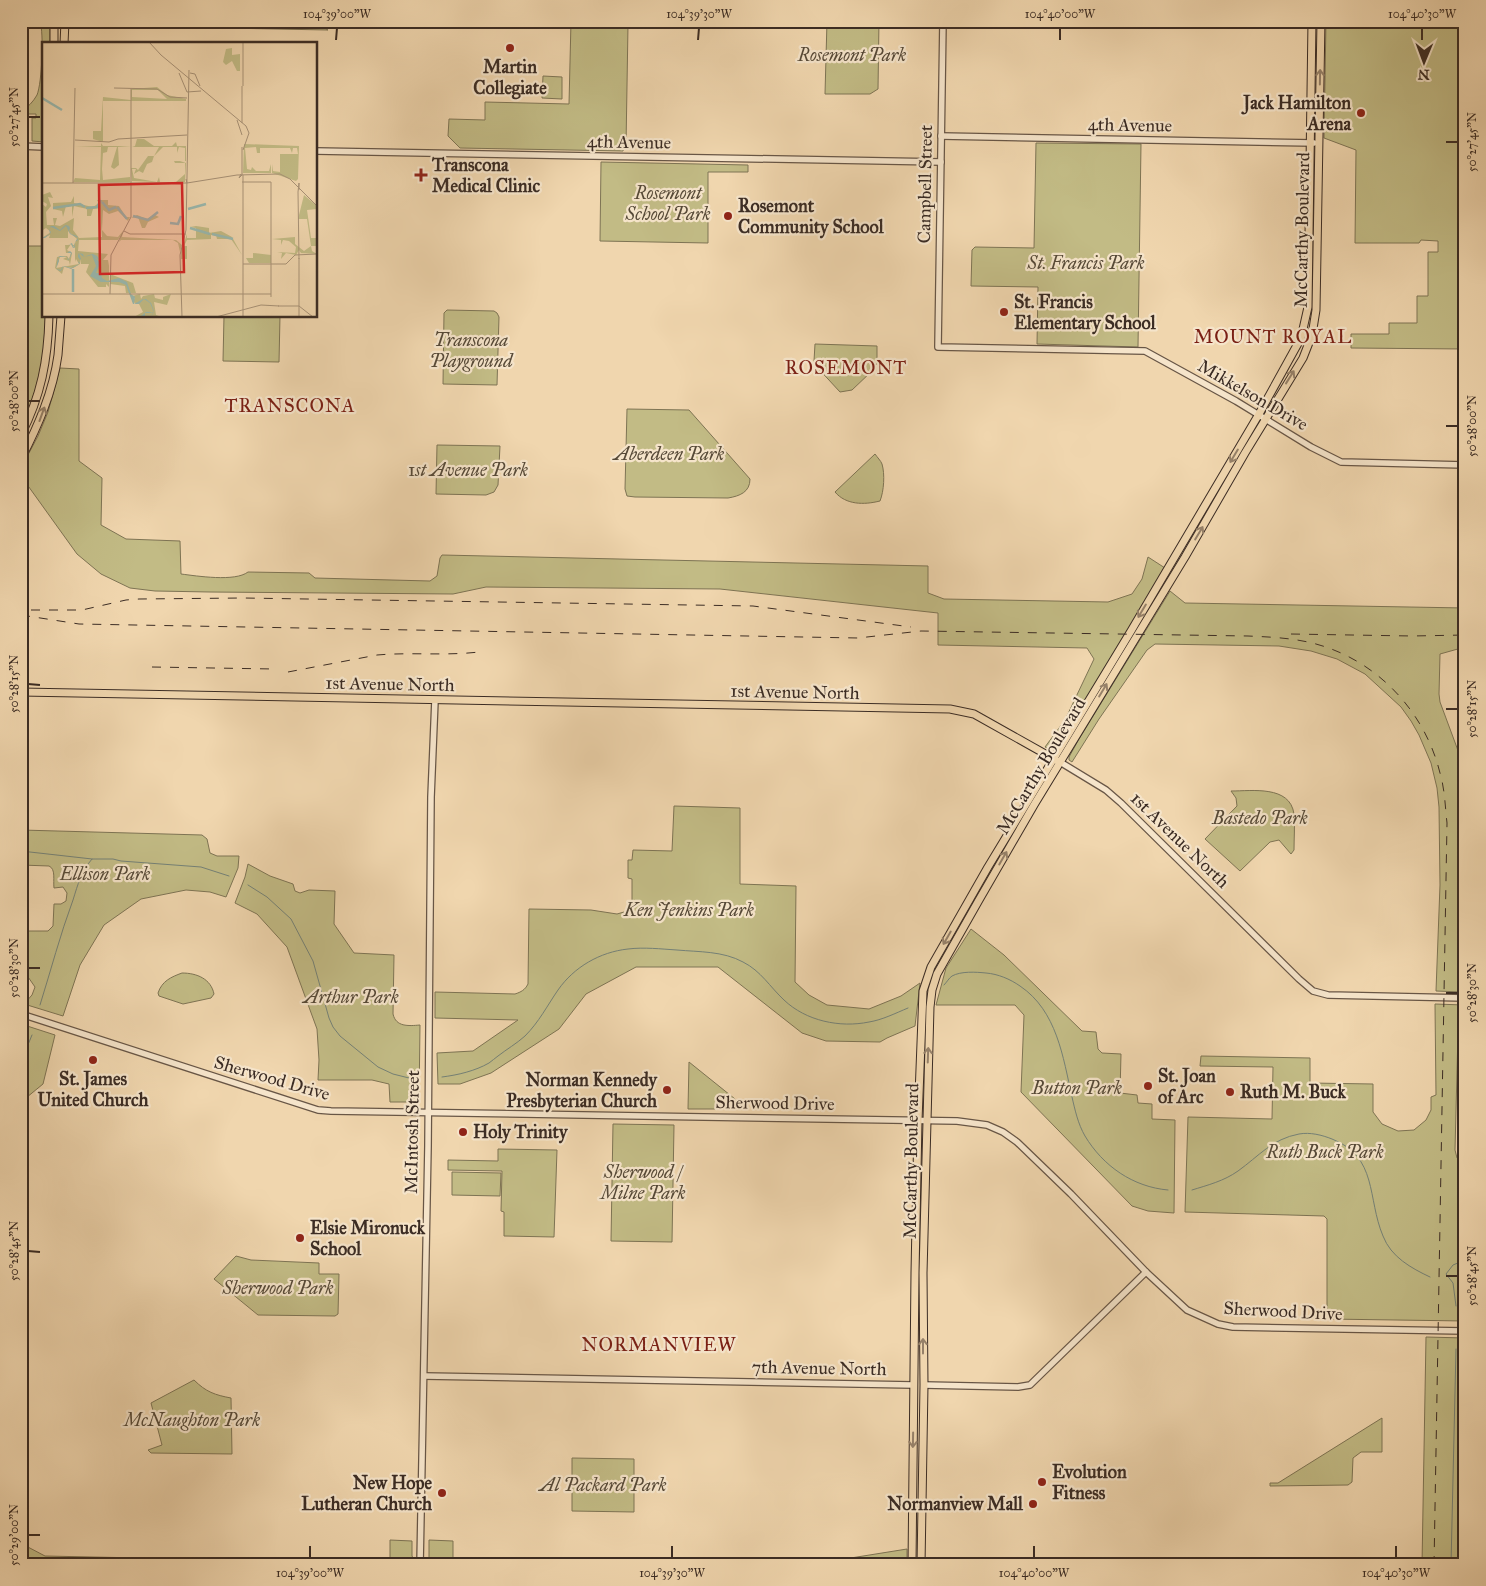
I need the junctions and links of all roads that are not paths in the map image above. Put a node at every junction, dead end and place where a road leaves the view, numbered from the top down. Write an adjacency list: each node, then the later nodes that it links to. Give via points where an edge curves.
1 (54, 21): 6 (main road)
2 (65, 21): 7 (main road)
3 (943, 21): 8 (street, Campbell Street)
4 (1312, 21): 9 (main road, McCarthy Boulevard)
5 (1321, 21): 10 (main road, McCarthy Boulevard, one-way to 5)
6 (54, 42)
7 (64, 42)
8 (941, 136): 9 (street, 4th Avenue); 14 (street, Campbell Street)
9 (1311, 143): 10 (street, 4th Avenue); 18 (main road, McCarthy Boulevard, via 1308,307 1301,338)
10 (1319, 144): 19 (main road, McCarthy Boulevard, one-way to 10, via 1303,358 1312,335 1316,310)
11 (21, 146): 12 (street)
12 (42, 147)
13 (318, 152): 14 (street, 4th Avenue)
14 (941, 162): 17 (street, Campbell Street)
15 (49, 318): 20 (main road, via 44,373)
16 (61, 318): 21 (main road, one-way to 16, via 49,394 58,356)
17 (938, 347): 18 (street, Mikkelson Drive, via 1145,351)
18 (1259, 414): 19 (street, Mikkelson Drive); 25 (main road, McCarthy Boulevard, one-way to 25)
19 (1266, 419): 22 (street, Mikkelson Drive, via 1341,462); 25 (main road, McCarthy Boulevard, one-way to 19, via 1185,558)
20 (21, 435)
21 (21, 458)
22 (1465, 465)
23 (21, 692): 24 (main road, 1st Avenue North)
24 (435, 700): 25 (main road, 1st Avenue North, via 950,709 974,714); 28 (street, McIntosh Street)
25 (1057, 760): 26 (street, 1st Avenue North, via 1121,803 1313,991 1328,995); 29 (main road, McCarthy Boulevard, one-way to 29, via 988,867 931,967 922,998); 30 (main road, McCarthy Boulevard, one-way to 25, via 930,1007 937,974)
26 (1465, 998)
27 (22, 1014): 28 (street, Sherwood Drive, via 318,1110)
28 (428, 1112): 29 (street, Sherwood Drive); 33 (street, McIntosh Street)
29 (918, 1121): 30 (street, Sherwood Drive); 34 (main road, McCarthy Boulevard)
30 (926, 1121): 31 (street, Sherwood Drive, via 987,1125 1007,1135 1071,1194); 35 (main road, McCarthy Boulevard, one-way to 30)
31 (1146, 1272): 32 (street, Sherwood Drive, via 1187,1310 1233,1327); 35 (street, via 1030,1385 1018,1388)
32 (1465, 1330)
33 (424, 1376): 34 (street, 7th Avenue North); 39 (street, McIntosh Street)
34 (913, 1385): 36 (main road, McCarthy Boulevard, one-way to 36)
35 (924, 1385): 37 (main road, McCarthy Boulevard)
36 (912, 1534): 37 (main road); 38 (main road, McCarthy Boulevard)
37 (921, 1547): 40 (main road, McCarthy Boulevard)
38 (912, 1564)
39 (420, 1565)
40 (921, 1565)

